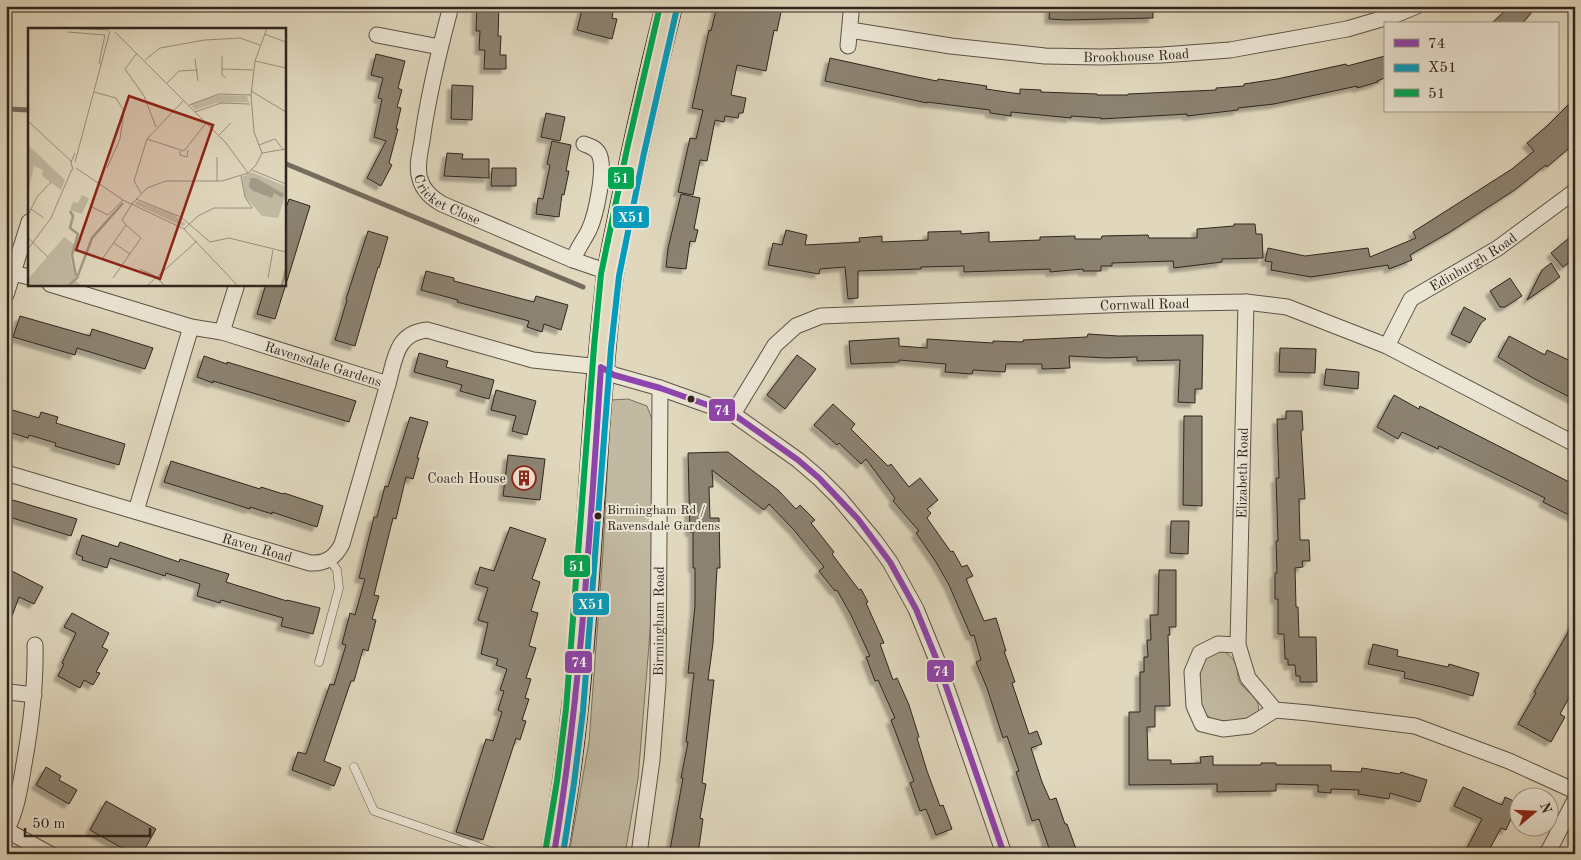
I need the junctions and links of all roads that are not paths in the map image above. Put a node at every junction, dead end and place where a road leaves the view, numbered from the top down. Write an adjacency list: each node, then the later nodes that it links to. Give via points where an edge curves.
1 (452, 6): 8 (street, Cricket Close)
2 (669, 6): 14 (highway, via 638,133)
3 (1418, 6): 5 (street, Brookhouse Road, via 1347,29 1230,50 1153,55 1045,56 951,46)
4 (847, 10): 5 (street)
5 (850, 30): 7 (street)
6 (377, 35): 8 (street)
7 (848, 46)
8 (440, 48): 12 (street, Cricket Close, via 419,159 420,179 428,195)
9 (584, 144): 12 (street, via 599,154 603,168 590,229)
10 (1575, 191): 22 (street, Edinburgh Road, via 1498,248 1411,299)
11 (28, 225): 13 (street)
12 (573, 260): 14 (street, Cricket Close)
13 (13, 273): 15 (street); 18 (street)
14 (611, 273): 23 (highway)
15 (28, 277)
16 (53, 285): 20 (street, Ravensdale Gardens)
17 (237, 285): 21 (street)
18 (6, 294)
19 (1246, 302): 22 (street, Cornwall Road, via 1287,307); 26 (street, Cornwall Road, via 821,316 796,326 775,345); 32 (street, Elizabeth Road)
20 (191, 327): 21 (street, Ravensdale Gardens); 29 (street)
21 (222, 332): 24 (street, Ravensdale Gardens)
22 (1387, 346): 27 (street, Cornwall Road)
23 (601, 367): 24 (street, Ravensdale Gardens, via 533,360 427,330 413,333 402,342); 25 (street, Ravensdale Gardens, via 614,375); 43 (highway, via 575,712)
24 (388, 384): 30 (street, via 342,544)
25 (660, 388): 26 (street, Ravensdale Gardens); 44 (street, Birmingham Road, via 658,683 652,760)
26 (733, 414): 45 (street, Ravensdale Gardens, via 819,478 858,519 890,562 916,609 938,663)
27 (1575, 444)
28 (6, 473): 29 (street, Raven Road)
29 (136, 511): 30 (street, Raven Road, via 310,563)
30 (329, 559): 33 (lane, via 337,570 339,588)
31 (35, 645): 35 (street)
32 (1238, 645): 36 (street, Elizabeth Road, via 1248,678); 36 (street, via 1218,644 1200,653 1192,672 1194,706 1202,724 1223,729 1249,726)
33 (319, 662)
34 (9, 692): 35 (street)
35 (34, 695): 40 (street, via 18,796)
36 (1275, 710): 38 (street, via 1416,726 1509,761)
37 (354, 768): 42 (lane, via 374,811)
38 (1575, 791)
39 (1575, 800): 46 (street)
40 (6, 831): 41 (street)
41 (50, 854)
42 (499, 854)
43 (554, 854)
44 (638, 854)
45 (1004, 854)
46 (1547, 854)

